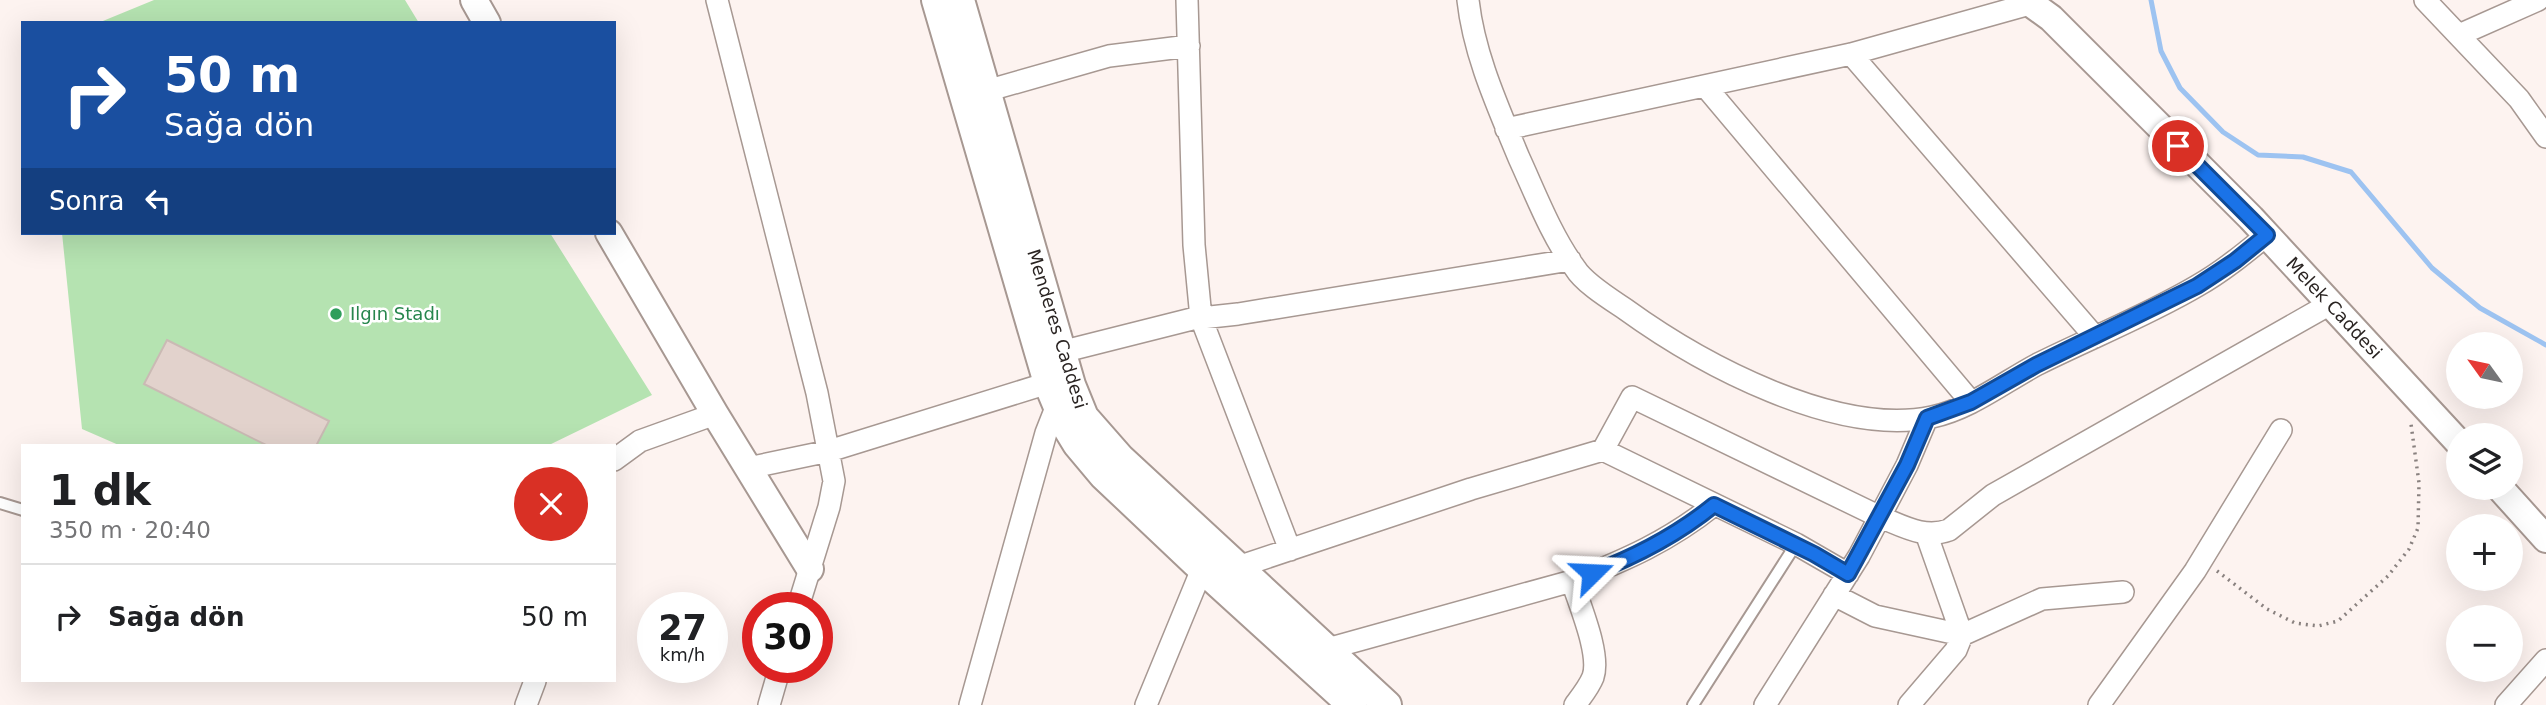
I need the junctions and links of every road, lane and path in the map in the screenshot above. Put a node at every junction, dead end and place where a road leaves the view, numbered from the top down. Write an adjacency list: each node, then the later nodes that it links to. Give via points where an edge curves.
1 (474, 0): 10 (street)
2 (717, 0): 33 (street)
3 (936, 0): 26 (main road, Menderes Caddesi)
4 (960, 0): 15 (main road, Menderes Caddesi)
5 (1187, 0): 12 (street)
6 (1468, 0): 16 (street, via 1482,65)
7 (2425, 0): 11 (street)
8 (2538, 0): 11 (street)
9 (2028, 2): 13 (street); 19 (street, Melek Caddesi, via 2050,18)
10 (486, 21)
11 (2459, 35): 17 (street, via 2519,99)
12 (1189, 46): 15 (street, via 1110,56); 22 (street, via 1194,246)
13 (1851, 54): 14 (street); 23 (street)
14 (1705, 86): 16 (street); 27 (street)
15 (986, 91): 24 (main road, Menderes Caddesi)
16 (1506, 129): 20 (street, via 1543,213)
17 (2546, 137)
18 (610, 235): 28 (street)
19 (2267, 235): 21 (street, Melek Caddesi); 23 (street, via 2197,286)
20 (1570, 260): 22 (street); 29 (street, via 1576,271 1654,330 1762,388 1868,419)
21 (2330, 304): 25 (street, Melek Caddesi); 41 (street, via 1993,495 1949,530)
22 (1201, 318): 24 (street); 44 (street)
23 (2095, 337): 27 (street)
24 (1061, 352): 46 (main road, Menderes Caddesi, via 1076,401 1097,433)
25 (2408, 388): 30 (street, Melek Caddesi); 45 (path, via 2419,483 2418,528 2388,576 2338,621 2318,626 2295,624 2267,609)
26 (1052, 394): 33 (street); 48 (main road, Menderes Caddesi, via 1077,444 1098,470); 61 (street, via 1046,433)
27 (1971, 402): 29 (street)
28 (715, 414): 34 (street, via 640,441); 35 (street)
29 (1927, 418): 40 (street)
30 (2446, 429)
31 (2280, 430): 45 (street)
32 (1603, 450): 38 (street); 40 (street, via 1632,397); 44 (street)
33 (829, 451): 35 (street); 47 (street, via 834,481)
34 (616, 459)
35 (748, 468): 47 (street)
36 (2511, 500): 42 (street)
37 (0, 503): 39 (lane)
38 (1714, 505): 43 (street); 50 (street, via 1630,559)
39 (21, 509)
40 (1880, 517): 41 (street); 49 (street)
41 (1926, 533): 54 (street)
42 (2546, 539)
43 (1796, 544): 49 (street); 66 (lane)
44 (1290, 550): 46 (street)
45 (2201, 559): 69 (street)
46 (1238, 567): 55 (main road, Menderes Caddesi)
47 (810, 569): 51 (street)
48 (1202, 569): 62 (street); 63 (main road, Menderes Caddesi)
49 (1848, 574): 53 (street)
50 (1572, 580): 55 (street); 65 (street, via 1594,666 1593,677)
51 (803, 592)
52 (2123, 592): 54 (street, via 2042,599)
53 (1834, 595): 54 (street, via 1875,616); 67 (street)
54 (1962, 635): 68 (street, via 1956,650)
55 (1326, 649): 64 (main road, Menderes Caddesi)
56 (2546, 660): 70 (street)
57 (534, 682): 59 (street)
58 (775, 683): 60 (street)
59 (526, 705)
60 (769, 705)
61 (970, 705)
62 (1146, 705)
63 (1352, 705)
64 (1387, 705)
65 (1575, 705)
66 (1693, 705)
67 (1765, 705)
68 (1909, 705)
69 (2099, 705)
70 (2506, 705)

